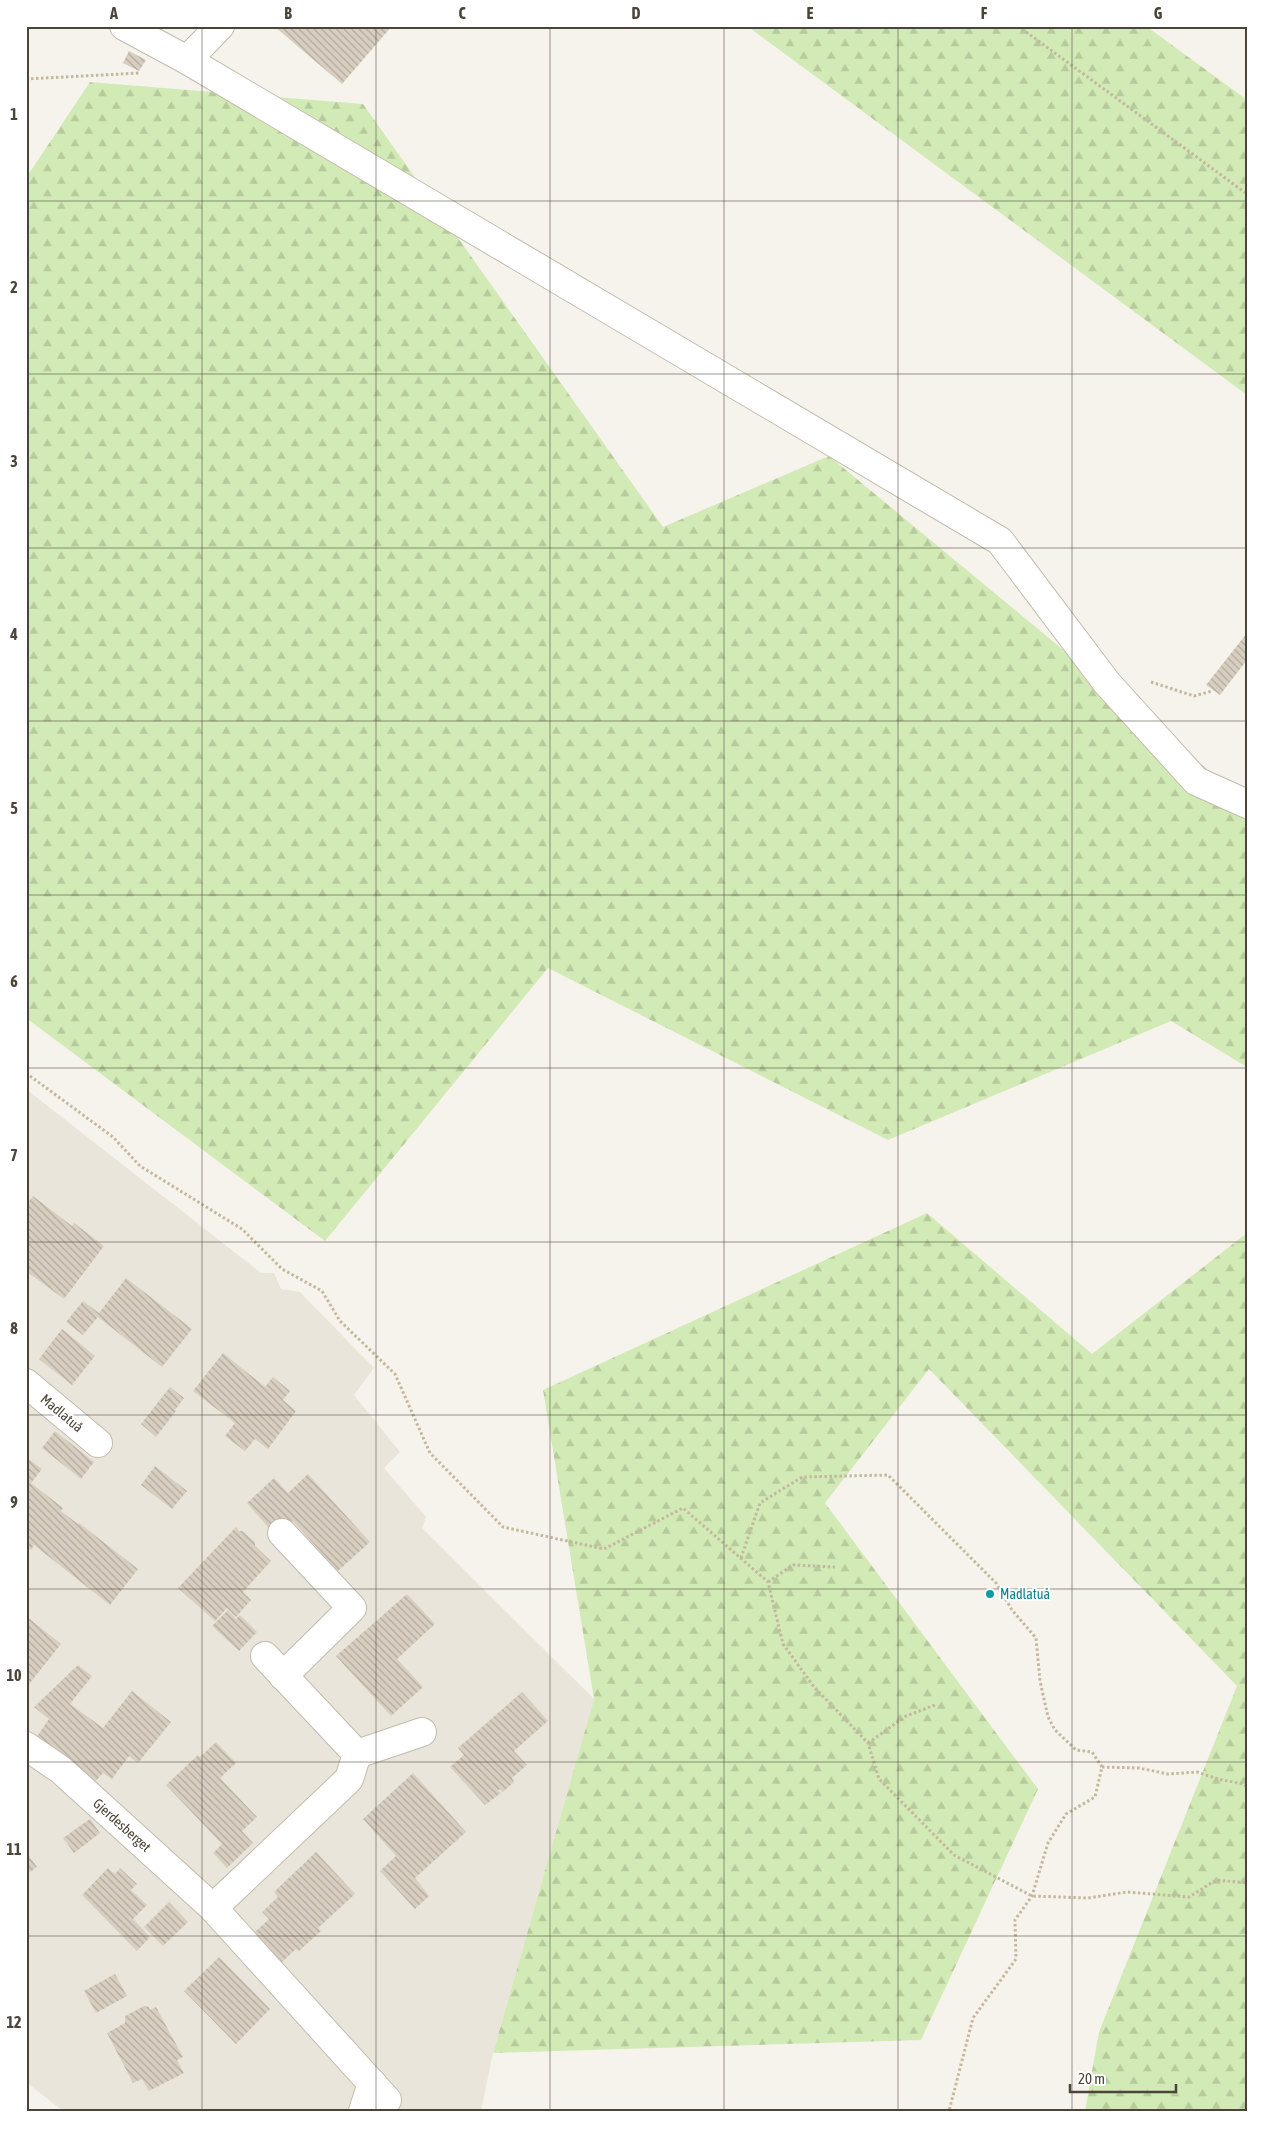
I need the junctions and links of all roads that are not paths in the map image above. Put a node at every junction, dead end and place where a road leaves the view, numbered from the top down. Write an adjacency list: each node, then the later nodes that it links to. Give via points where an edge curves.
1 (124, 26): 3 (street)
2 (220, 26): 3 (street)
3 (175, 53): 4 (street, via 1000,541 1107,683 1196,781)
4 (1247, 804)
5 (26, 1383): 6 (street, Madlatuå)
6 (98, 1443)
7 (282, 1532): 9 (street, via 352,1608)
8 (265, 1656): 9 (street)
9 (283, 1676): 12 (street)
10 (422, 1732): 12 (street)
11 (26, 1746): 13 (street, Gjerdesberget, via 61,1770)
12 (356, 1754): 13 (street, via 349,1779)
13 (214, 1908): 14 (street, Gjerdesberget)
14 (374, 2098)

